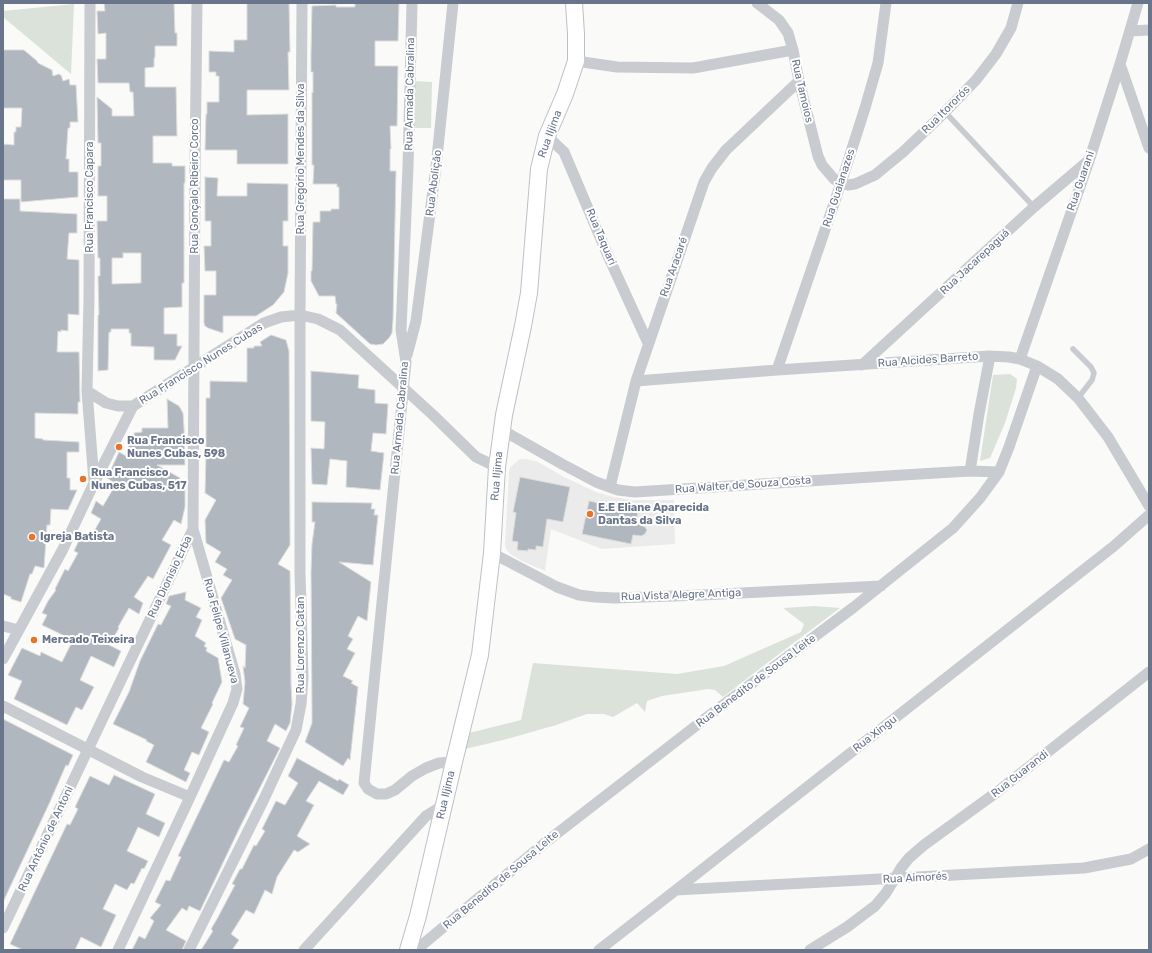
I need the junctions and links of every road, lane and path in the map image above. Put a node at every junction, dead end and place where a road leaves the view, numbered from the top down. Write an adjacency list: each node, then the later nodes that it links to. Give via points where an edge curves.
1 (90, 3): 35 (street, Rua Francisco Capara)
2 (197, 3): 31 (street, Rua Gonçalo Ribeiro Corco)
3 (302, 3): 23 (street, Rua Gregório Mendes da Silva)
4 (412, 3): 28 (street, Rua Armada Cabralina, via 401,330)
5 (453, 3): 28 (street, Rua Abolição, via 416,321)
6 (574, 3): 14 (main road, Rua Iljima)
7 (757, 3): 13 (street, Rua Tamoios, via 779,20 788,33)
8 (886, 3): 21 (street, Rua Guaianazes, via 878,63)
9 (1018, 3): 17 (street, Rua Itororós, via 1010,28 996,54 976,80)
10 (1138, 3): 12 (street, Rua Guarani)
11 (1149, 30): 12 (street)
12 (1130, 31): 15 (street, Rua Guarani)
13 (793, 50): 14 (street, via 693,68 617,66); 16 (street, Rua Tamoios)
14 (576, 61): 18 (main road, Rua Iljima)
15 (1120, 64): 19 (street); 20 (street, Rua Guarani)
16 (799, 81): 21 (street, Rua Tamoios, via 818,156 822,165); 24 (street, Rua Aracaré, via 726,150 712,168 704,182)
17 (945, 112): 21 (street, Rua Itororós, via 903,152 874,175 856,184); 22 (lane)
18 (547, 136): 24 (street, Rua Taquari, via 564,152); 38 (main road, Rua Iljima, via 539,169 529,293)
19 (1149, 148)
20 (1089, 161): 22 (street, Rua Jacarepaguá); 27 (street, Rua Guarani)
21 (841, 183): 32 (street, Rua Guaianazes)
22 (1034, 207): 29 (street, Rua Jacarepaguá)
23 (300, 315): 31 (street, Rua Francisco Nunes Cubas, via 281,317 264,323); 34 (street, Rua Francisco Nunes Cubas, via 318,319 340,330); 63 (street, Rua Lorenzo Catan, via 300,573 303,677 301,704 293,737)
24 (648, 343): 33 (street, Rua Aracaré)
25 (1072, 349): 36 (lane, via 1094,373 1092,380)
26 (990, 356): 27 (street, Rua Alcides Barreto); 29 (street, Rua Alcides Barreto); 40 (street)
27 (1020, 358): 30 (street, Rua Alcides Barreto)
28 (406, 362): 34 (street, Rua Armada Cabralina)
29 (862, 365): 32 (street, Rua Alcides Barreto)
30 (1037, 366): 36 (street, Rua Alcides Barreto, via 1058,379); 41 (street, Rua Benedito de Sousa Leite)
31 (194, 368): 37 (street, Rua Francisco Nunes Cubas); 46 (street, Rua Dionisio Erba)
32 (777, 370): 33 (street, Rua Alcides Barreto)
33 (636, 381): 43 (street, Rua Aracaré)
34 (403, 389): 39 (street, Rua Francisco Nunes Cubas, via 476,457); 55 (street, Rua Armada Cabralina, via 364,783 368,790 386,794 426,768 439,763)
35 (87, 391): 37 (street, via 106,403); 42 (street, Rua Francisco Capara)
36 (1078, 398): 44 (street, Rua Alcides Barreto, via 1108,437)
37 (133, 406): 42 (street, Rua Francisco Nunes Cubas)
38 (502, 430): 39 (main road, Rua Iljima); 43 (street, Rua Walter de Souza Costa, via 596,482)
39 (497, 467): 47 (main road, Rua Iljima)
40 (970, 471): 41 (street, Rua Walter de Souza Costa); 43 (street, Rua Walter de Souza Costa, via 635,492)
41 (999, 472): 48 (street, Rua Benedito de Sousa Leite, via 953,528)
42 (94, 483): 50 (street, Rua Francisco Nunes Cubas, via 63,549)
43 (610, 487)
44 (1149, 506)
45 (1149, 515): 60 (street, Rua Xingu, via 1114,546)
46 (192, 529): 54 (street, Rua Dionisio Erba); 56 (street, Rua Felipe Villanueva, via 236,674 237,689 233,704)
47 (492, 553): 48 (street, Rua Vista Alegre Antiga, via 557,587 595,598); 55 (main road, Rua Iljima, via 480,655)
48 (881, 586): 66 (street, Rua Benedito de Sousa Leite, via 546,842)
49 (3, 626): 50 (street)
50 (19, 630): 51 (street, Rua Francisco Nunes Cubas)
51 (3, 659)
52 (1149, 672): 59 (street, Rua Guarandi, via 997,792 924,845 909,858)
53 (3, 706): 54 (street)
54 (88, 749): 56 (street, via 142,777); 61 (street, Rua Antônio de Antoni)
55 (454, 762): 57 (main road, Rua Iljima)
56 (190, 797): 62 (street, Rua Felipe Villanueva)
57 (444, 805): 64 (street, via 426,816); 65 (main road, Rua Iljima)
58 (1149, 849): 59 (street, Rua Aimorés, via 1131,859 1084,868)
59 (894, 879): 60 (street, Rua Aimorés); 68 (street, Rua Guarandi, via 875,906)
60 (676, 890): 67 (street, Rua Xingu)
61 (3, 928)
62 (118, 950)
63 (189, 950)
64 (304, 950)
65 (408, 950)
66 (416, 950)
67 (599, 950)
68 (810, 950)

